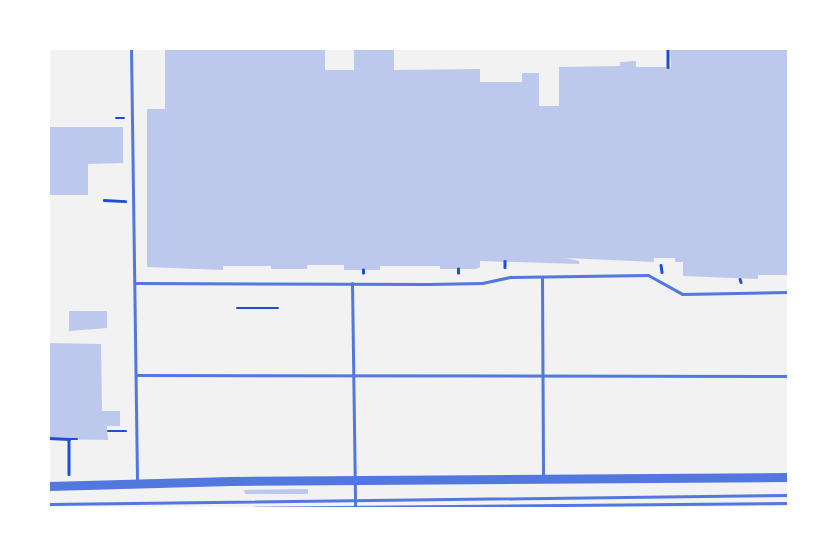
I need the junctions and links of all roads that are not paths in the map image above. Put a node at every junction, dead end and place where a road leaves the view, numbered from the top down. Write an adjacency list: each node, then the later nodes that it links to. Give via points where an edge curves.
1 (131, 49): 3 (lane)
2 (542, 278): 4 (lane, via 499,278 476,283); 5 (lane, via 648,276 682,294); 8 (lane)
3 (135, 283): 4 (lane); 6 (lane)
4 (352, 283): 7 (lane)
5 (788, 292)
6 (136, 375): 7 (lane); 13 (lane)
7 (354, 375): 8 (lane); 12 (lane)
8 (541, 375): 9 (lane); 11 (lane)
9 (788, 376)
10 (788, 477): 11 (street)
11 (543, 479): 12 (street)
12 (355, 481): 13 (street); 16 (lane)
13 (137, 484): 14 (street)
14 (49, 486)
15 (788, 495): 16 (lane)
16 (355, 498): 17 (lane); 19 (lane)
17 (49, 504)
18 (788, 504): 19 (lane)
19 (355, 507): 20 (lane)
20 (230, 508)

